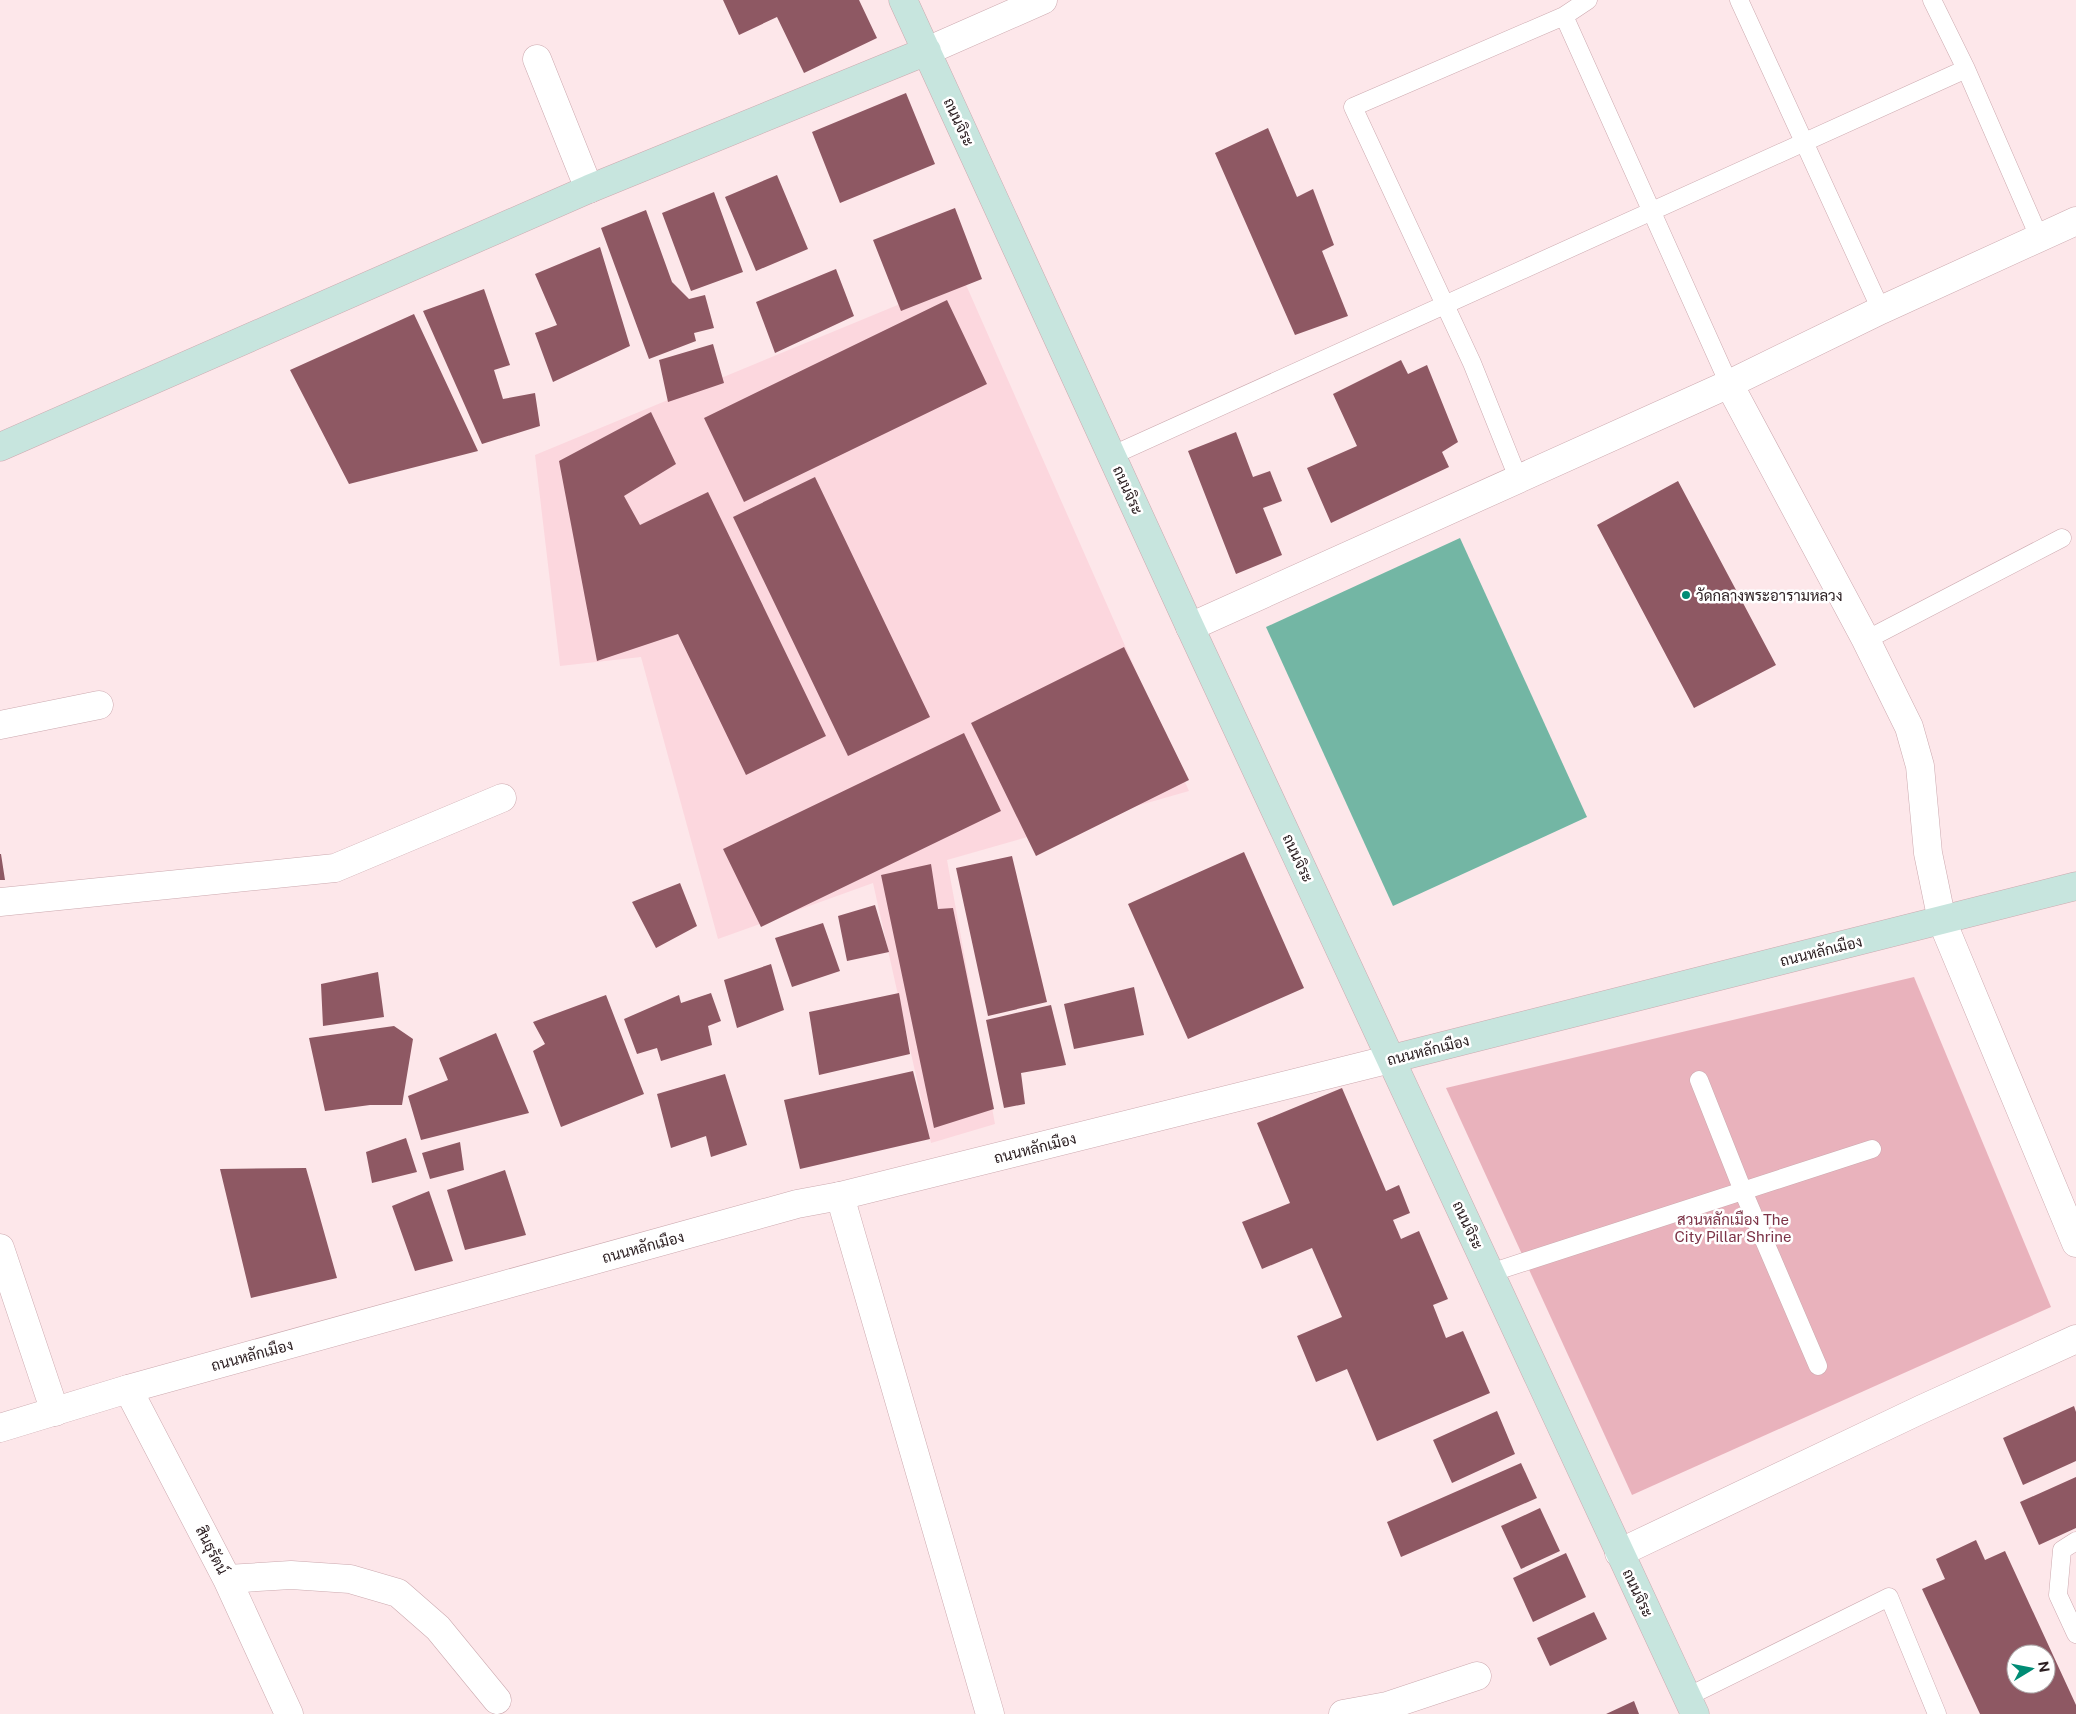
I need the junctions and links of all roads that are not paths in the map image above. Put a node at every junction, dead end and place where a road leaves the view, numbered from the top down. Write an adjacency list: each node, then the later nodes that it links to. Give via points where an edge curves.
1 (903, 0): 7 (main road, ถนนจิระ)
2 (1043, 0): 7 (street)
3 (1588, 0): 6 (lane)
4 (1739, 0): 10 (lane)
5 (1932, 0): 9 (lane)
6 (1564, 16): 12 (lane); 15 (lane, via 1353,107)
7 (927, 51): 11 (main road); 19 (main road, ถนนจิระ)
8 (536, 59): 11 (street)
9 (1966, 69): 10 (lane); 14 (lane)
10 (1805, 142): 12 (lane); 16 (lane)
11 (589, 189): 18 (main road)
12 (1651, 211): 15 (lane); 17 (lane)
13 (2076, 221): 14 (street)
14 (2039, 237): 16 (street)
15 (1445, 305): 19 (lane); 20 (lane)
16 (1881, 310): 17 (street)
17 (1729, 384): 20 (street); 23 (street)
18 (0, 447)
19 (1113, 455): 22 (main road, ถนนจิระ)
20 (1518, 478): 22 (street)
21 (2062, 538): 23 (lane)
22 (1190, 627): 30 (main road, ถนนจิระ)
23 (1866, 640): 29 (street, via 1909,727 1920,766 1928,852)
24 (99, 705): 25 (street)
25 (0, 725)
26 (502, 798): 28 (street, via 335,868)
27 (2076, 886): 29 (main road, ถนนหลักเมือง)
28 (0, 902)
29 (1942, 921): 30 (main road, ถนนหลักเมือง); 35 (street)
30 (1391, 1059): 34 (street, ถนนหลักเมือง); 37 (main road, ถนนจิระ)
31 (1699, 1080): 33 (lane)
32 (1872, 1149): 33 (lane)
33 (1743, 1191): 37 (lane); 39 (lane)
34 (840, 1196): 40 (street, ถนนหลักเมือง, via 797,1204); 51 (street)
35 (2076, 1243)
36 (0, 1248): 41 (street)
37 (1490, 1273): 44 (main road, ถนนจิระ)
38 (2076, 1338): 44 (street)
39 (1818, 1366)
40 (128, 1389): 41 (street, ถนนหลักเมือง); 45 (street, สินธุรัตน์)
41 (55, 1412): 42 (street, ถนนหลักเมือง)
42 (0, 1428)
43 (2076, 1541): 46 (lane, via 2062,1550 2058,1595)
44 (1618, 1553): 49 (main road, ถนนจิระ)
45 (227, 1579): 48 (street, via 291,1575 350,1578 398,1593 438,1628); 50 (street, สินธุรัตน์)
46 (2076, 1634)
47 (1477, 1676): 52 (street, via 1387,1706)
48 (497, 1700)
49 (1691, 1705): 53 (lane, via 1889,1597)
50 (289, 1714)
51 (990, 1714)
52 (1343, 1714)
53 (1937, 1714)

